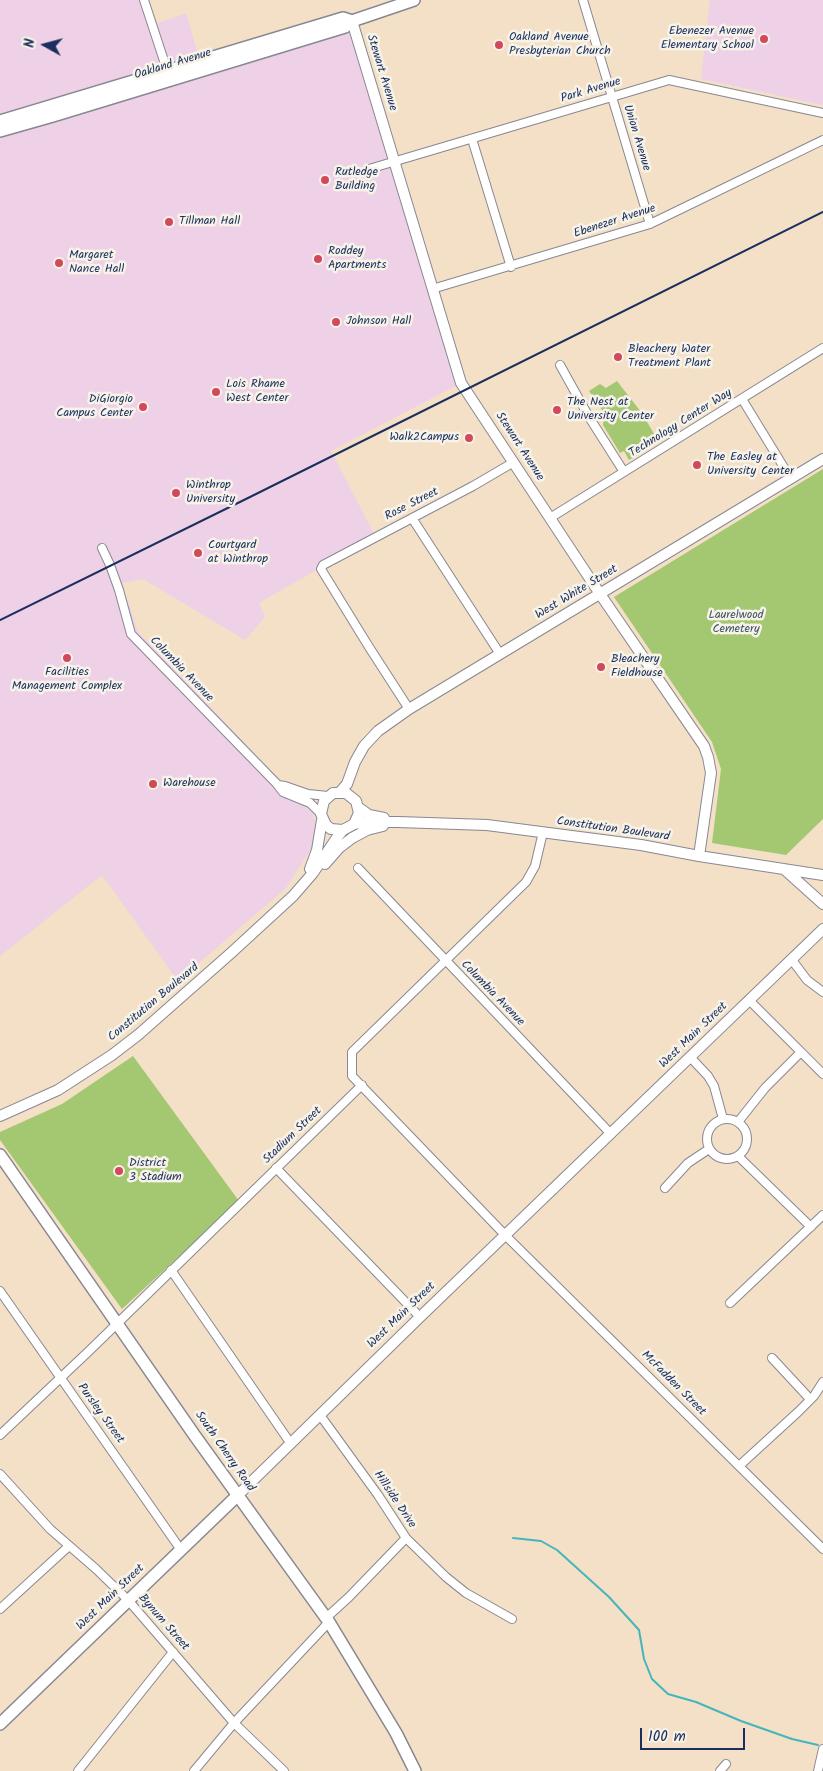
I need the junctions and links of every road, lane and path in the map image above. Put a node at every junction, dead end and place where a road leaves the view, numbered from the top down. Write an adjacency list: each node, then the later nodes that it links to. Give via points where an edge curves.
1 (144, 0): 5 (street)
2 (414, 0): 4 (main road, Oakland Avenue)
3 (583, 0): 6 (street, Union Avenue)
4 (352, 21): 5 (main road, Oakland Avenue, via 343,18); 12 (street, Stewart Avenue)
5 (169, 76): 8 (main road, Oakland Avenue); 9 (main road, Oakland Avenue, via 53,116)
6 (612, 97): 7 (street, Park Avenue, via 669,80); 10 (street, Park Avenue); 14 (street, Union Avenue)
7 (823, 113)
8 (0, 121)
9 (0, 130)
10 (472, 139): 12 (street, Park Avenue); 15 (street)
11 (823, 140): 14 (street, Ebenezer Avenue)
12 (394, 162): 13 (street, Park Avenue); 16 (street, Stewart Avenue)
13 (369, 170)
14 (650, 224): 15 (street, Ebenezer Avenue)
15 (511, 267): 16 (street, Ebenezer Avenue)
16 (432, 289): 21 (street, Stewart Avenue, via 461,383)
17 (823, 348): 19 (street, Technology Center Way)
18 (560, 365): 22 (street)
19 (742, 399): 22 (street, Technology Center Way); 23 (street)
20 (823, 459): 23 (street, West White Street)
21 (514, 462): 24 (street, Rose Street); 25 (street, Stewart Avenue)
22 (624, 472): 25 (street, Technology Center Way)
23 (791, 479): 27 (street, West White Street)
24 (412, 518): 28 (street); 29 (street, Rose Street, via 321,569)
25 (550, 518): 27 (street, Stewart Avenue)
26 (102, 548): 31 (street, Columbia Avenue, via 117,584 131,634)
27 (600, 594): 28 (street, West White Street); 40 (street, Stewart Avenue, via 697,735 708,757 710,784)
28 (500, 654): 29 (street, West White Street)
29 (409, 709): 30 (street, West White Street, via 378,731)
30 (355, 762): 32 (street, West White Street, via 347,784); 34 (street, West White Street, via 352,785)
31 (278, 785): 33 (street, Columbia Avenue); 35 (street, Columbia Avenue, via 282,792 310,803)
32 (340, 792): 33 (street); 34 (street, Constitution Boulevard, via 346,793)
33 (328, 796): 35 (street, Constitution Boulevard)
34 (356, 803): 36 (street, Constitution Boulevard, via 369,815); 37 (street, via 359,813)
35 (322, 816): 38 (street, via 331,828); 45 (street, Constitution Boulevard, via 317,850)
36 (395, 822): 37 (street, Constitution Boulevard); 39 (street, Constitution Boulevard, via 488,825); 43 (street, via 352,838)
37 (354, 824): 38 (street, Constitution Boulevard)
38 (343, 830): 43 (street, Constitution Boulevard)
39 (543, 832): 40 (street, Constitution Boulevard); 48 (street, via 535,866 526,882)
40 (699, 856): 42 (street, Constitution Boulevard)
41 (358, 868): 48 (street, Columbia Avenue)
42 (784, 870): 44 (street, Constitution Boulevard); 46 (street)
43 (313, 874): 45 (street, Constitution Boulevard)
44 (823, 875)
45 (304, 882): 56 (street, Constitution Boulevard, via 231,953 123,1046 58,1090)
46 (823, 904)
47 (823, 929): 49 (street, West Main Street)
48 (445, 960): 55 (street, via 352,1052 352,1076); 59 (street, Columbia Avenue)
49 (792, 960): 50 (street, via 807,980); 51 (street, West Main Street)
50 (823, 992)
51 (750, 1000): 52 (street); 53 (street, West Main Street)
52 (801, 1052): 54 (street); 58 (street, via 765,1088)
53 (691, 1058): 57 (street, via 714,1086); 59 (street, West Main Street)
54 (823, 1074)
55 (362, 1085): 63 (street, Stadium Street); 67 (street, McFadden Street)
56 (0, 1116)
57 (723, 1119): 58 (street); 60 (street, via 710,1128 707,1135)
58 (738, 1122): 62 (street, via 747,1135 747,1143)
59 (612, 1134): 67 (street, West Main Street)
60 (709, 1149): 62 (street, via 723,1159); 64 (street, via 688,1163)
61 (0, 1155): 72 (main road, South Cherry Road)
62 (738, 1156): 66 (street)
63 (276, 1168): 68 (street, Stadium Street); 71 (street)
64 (665, 1188)
65 (823, 1215): 66 (street)
66 (811, 1227): 70 (street)
67 (506, 1236): 71 (street, West Main Street); 80 (street, McFadden Street)
68 (171, 1270): 72 (street, Stadium Street); 79 (street)
69 (0, 1291): 74 (street, Pursley Street)
70 (730, 1302)
71 (420, 1317): 77 (street, West Main Street)
72 (117, 1323): 74 (street, Stadium Street); 82 (main road, South Cherry Road)
73 (772, 1358): 76 (street)
74 (60, 1378): 78 (street, Stadium Street); 86 (street, Pursley Street)
75 (823, 1382): 76 (street)
76 (810, 1400): 80 (street)
77 (320, 1415): 79 (street, West Main Street); 83 (street, Hillside Drive)
78 (0, 1435)
79 (290, 1444): 82 (street, West Main Street)
80 (739, 1466): 85 (street, McFadden Street)
81 (0, 1474): 84 (street, Bynum Street)
82 (238, 1495): 86 (main road, West Main Street); 90 (main road, South Cherry Road)
83 (406, 1538): 89 (street, Hillside Drive, via 466,1593); 90 (street)
84 (69, 1546): 87 (street, Bynum Street); 88 (street)
85 (823, 1549)
86 (181, 1550): 87 (main road, West Main Street)
87 (128, 1600): 91 (street, Bynum Street); 92 (main road, West Main Street)
88 (0, 1609)
89 (512, 1619)
90 (328, 1620): 93 (street); 99 (main road, South Cherry Road, via 396,1733)
91 (173, 1652): 93 (street, Bynum Street); 96 (street)
92 (2, 1717)
93 (234, 1723): 97 (street); 98 (street, Bynum Street)
94 (823, 1749): 101 (street)
95 (726, 1764): 100 (street)
96 (78, 1771)
97 (194, 1771)
98 (284, 1771)
99 (415, 1771)
100 (720, 1771)
101 (818, 1771)

